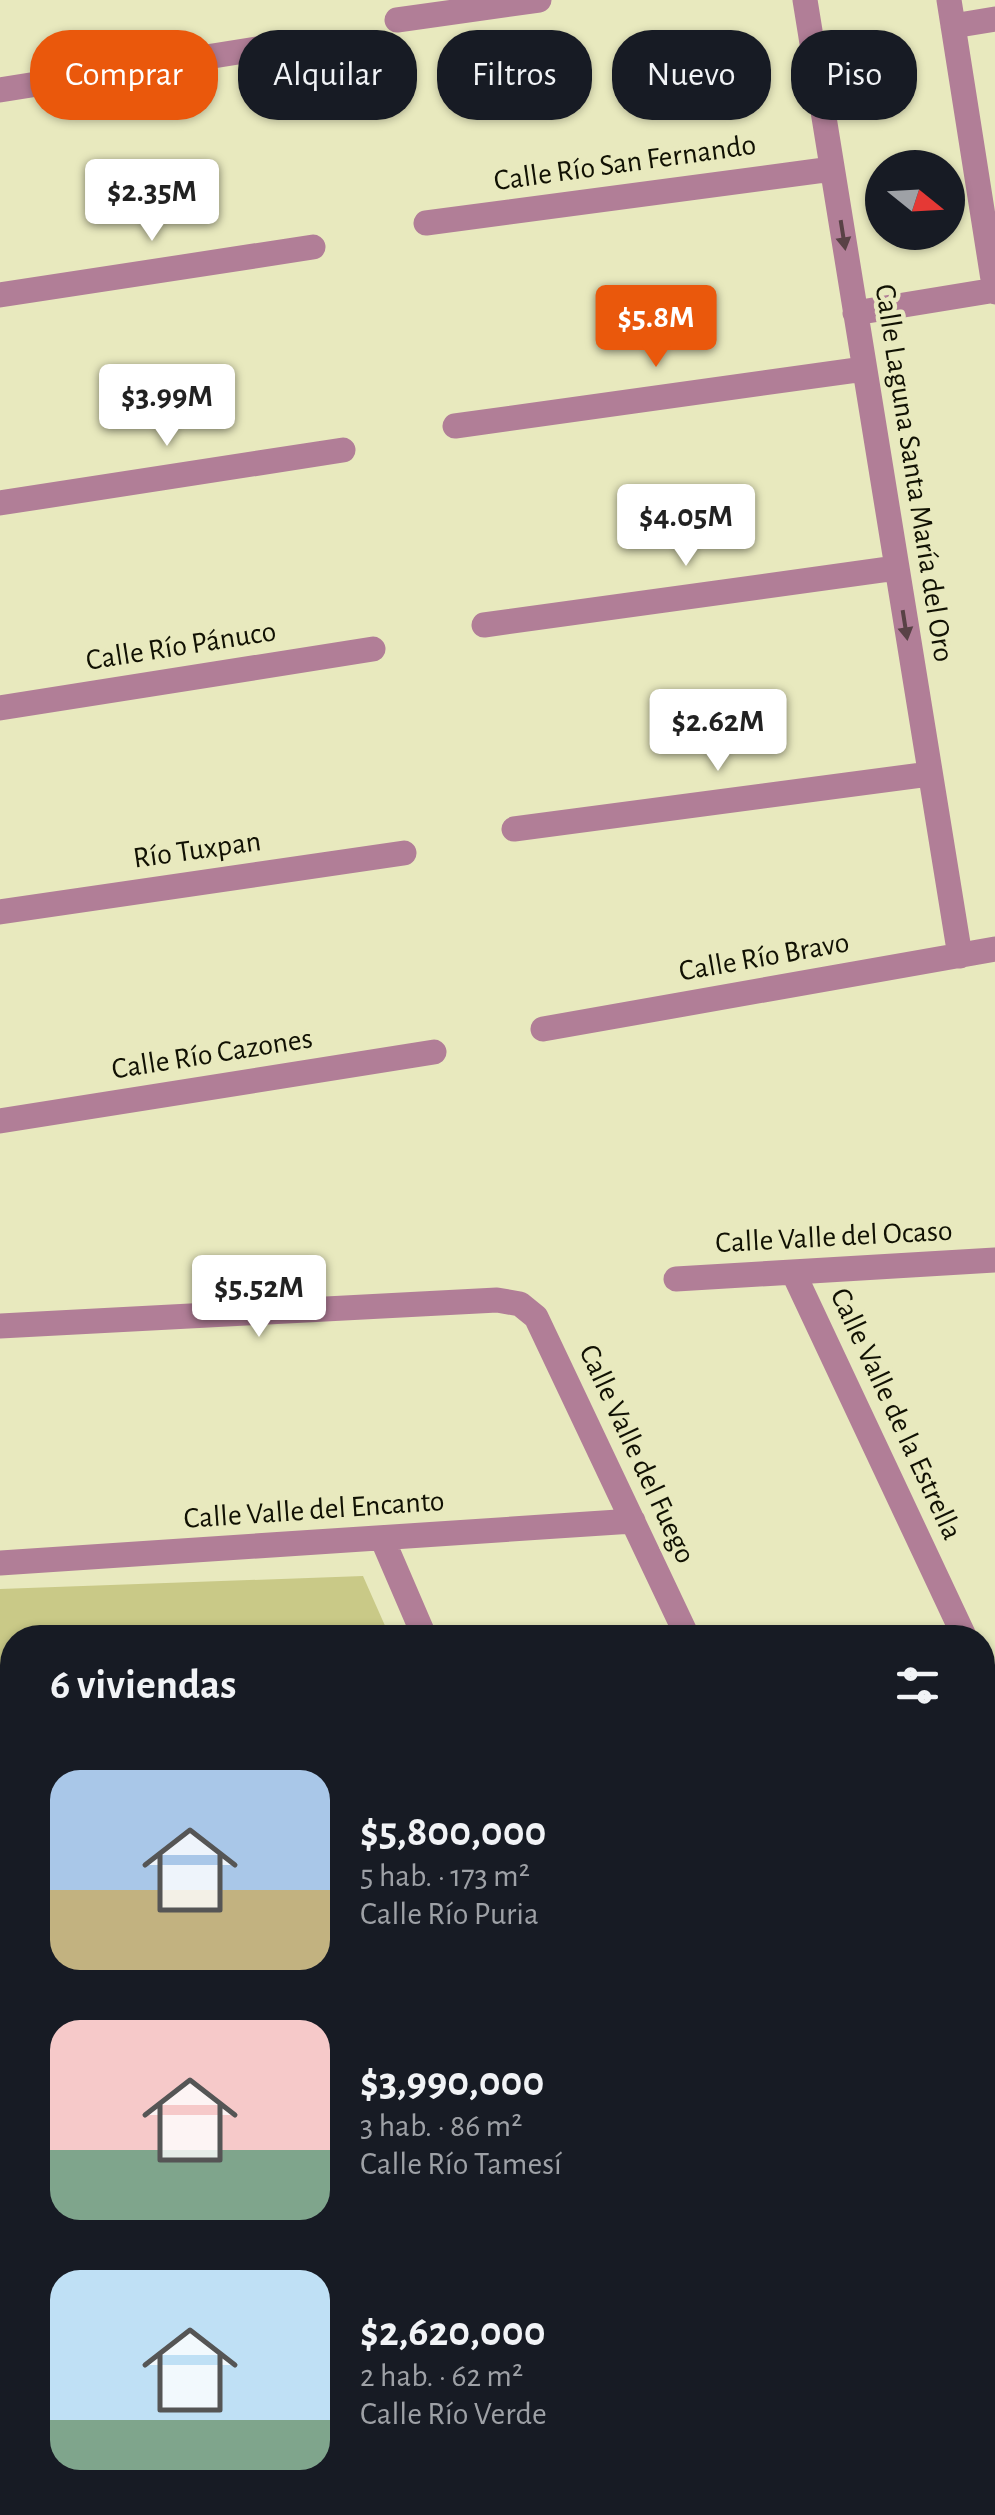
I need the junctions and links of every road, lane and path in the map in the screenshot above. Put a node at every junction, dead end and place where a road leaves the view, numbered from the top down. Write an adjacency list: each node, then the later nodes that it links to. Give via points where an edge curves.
1 (539, 0): 5 (street)
2 (806, 0): 8 (street, Calle Laguna Santa María del Oro)
3 (951, 13): 4 (street); 10 (street)
4 (995, 19)
5 (397, 20)
6 (238, 52): 7 (street)
7 (0, 90)
8 (832, 168): 9 (street, Calle Río San Fernando); 14 (street, Calle Laguna Santa María del Oro, one-way to 14)
9 (426, 223)
10 (990, 226): 12 (street)
11 (313, 247): 13 (street)
12 (995, 291): 14 (street)
13 (0, 294)
14 (856, 313): 15 (street, Calle Laguna Santa María del Oro)
15 (864, 370): 16 (street); 19 (street, Calle Laguna Santa María del Oro)
16 (455, 426)
17 (343, 450): 18 (street)
18 (0, 502)
19 (896, 568): 20 (street); 23 (street, Calle Laguna Santa María del Oro, one-way to 23)
20 (484, 625)
21 (373, 649): 22 (street, Calle Río Pánuco)
22 (0, 708)
23 (928, 774): 24 (street); 28 (street, Calle Laguna Santa María del Oro)
24 (514, 829)
25 (404, 853): 26 (street, Río Tuxpan)
26 (0, 912)
27 (995, 949): 28 (street, Calle Río Bravo)
28 (960, 956): 29 (street, Calle Río Bravo)
29 (543, 1028)
30 (434, 1052): 31 (street, Calle Río Cazones)
31 (0, 1121)
32 (995, 1260): 33 (street, Calle Valle del Ocaso)
33 (793, 1272): 34 (street, Calle Valle del Ocaso); 41 (street, Calle Valle de la Estrella)
34 (676, 1279)
35 (0, 1326): 36 (street, Calle Valle del Fuego, via 520,1304 536,1318)
36 (633, 1522): 37 (street, Calle Valle del Encanto); 40 (street, Calle Valle del Fuego)
37 (382, 1538): 38 (street, Calle Valle del Encanto); 39 (street)
38 (0, 1563)
39 (419, 1625)
40 (682, 1625)
41 (959, 1625)

